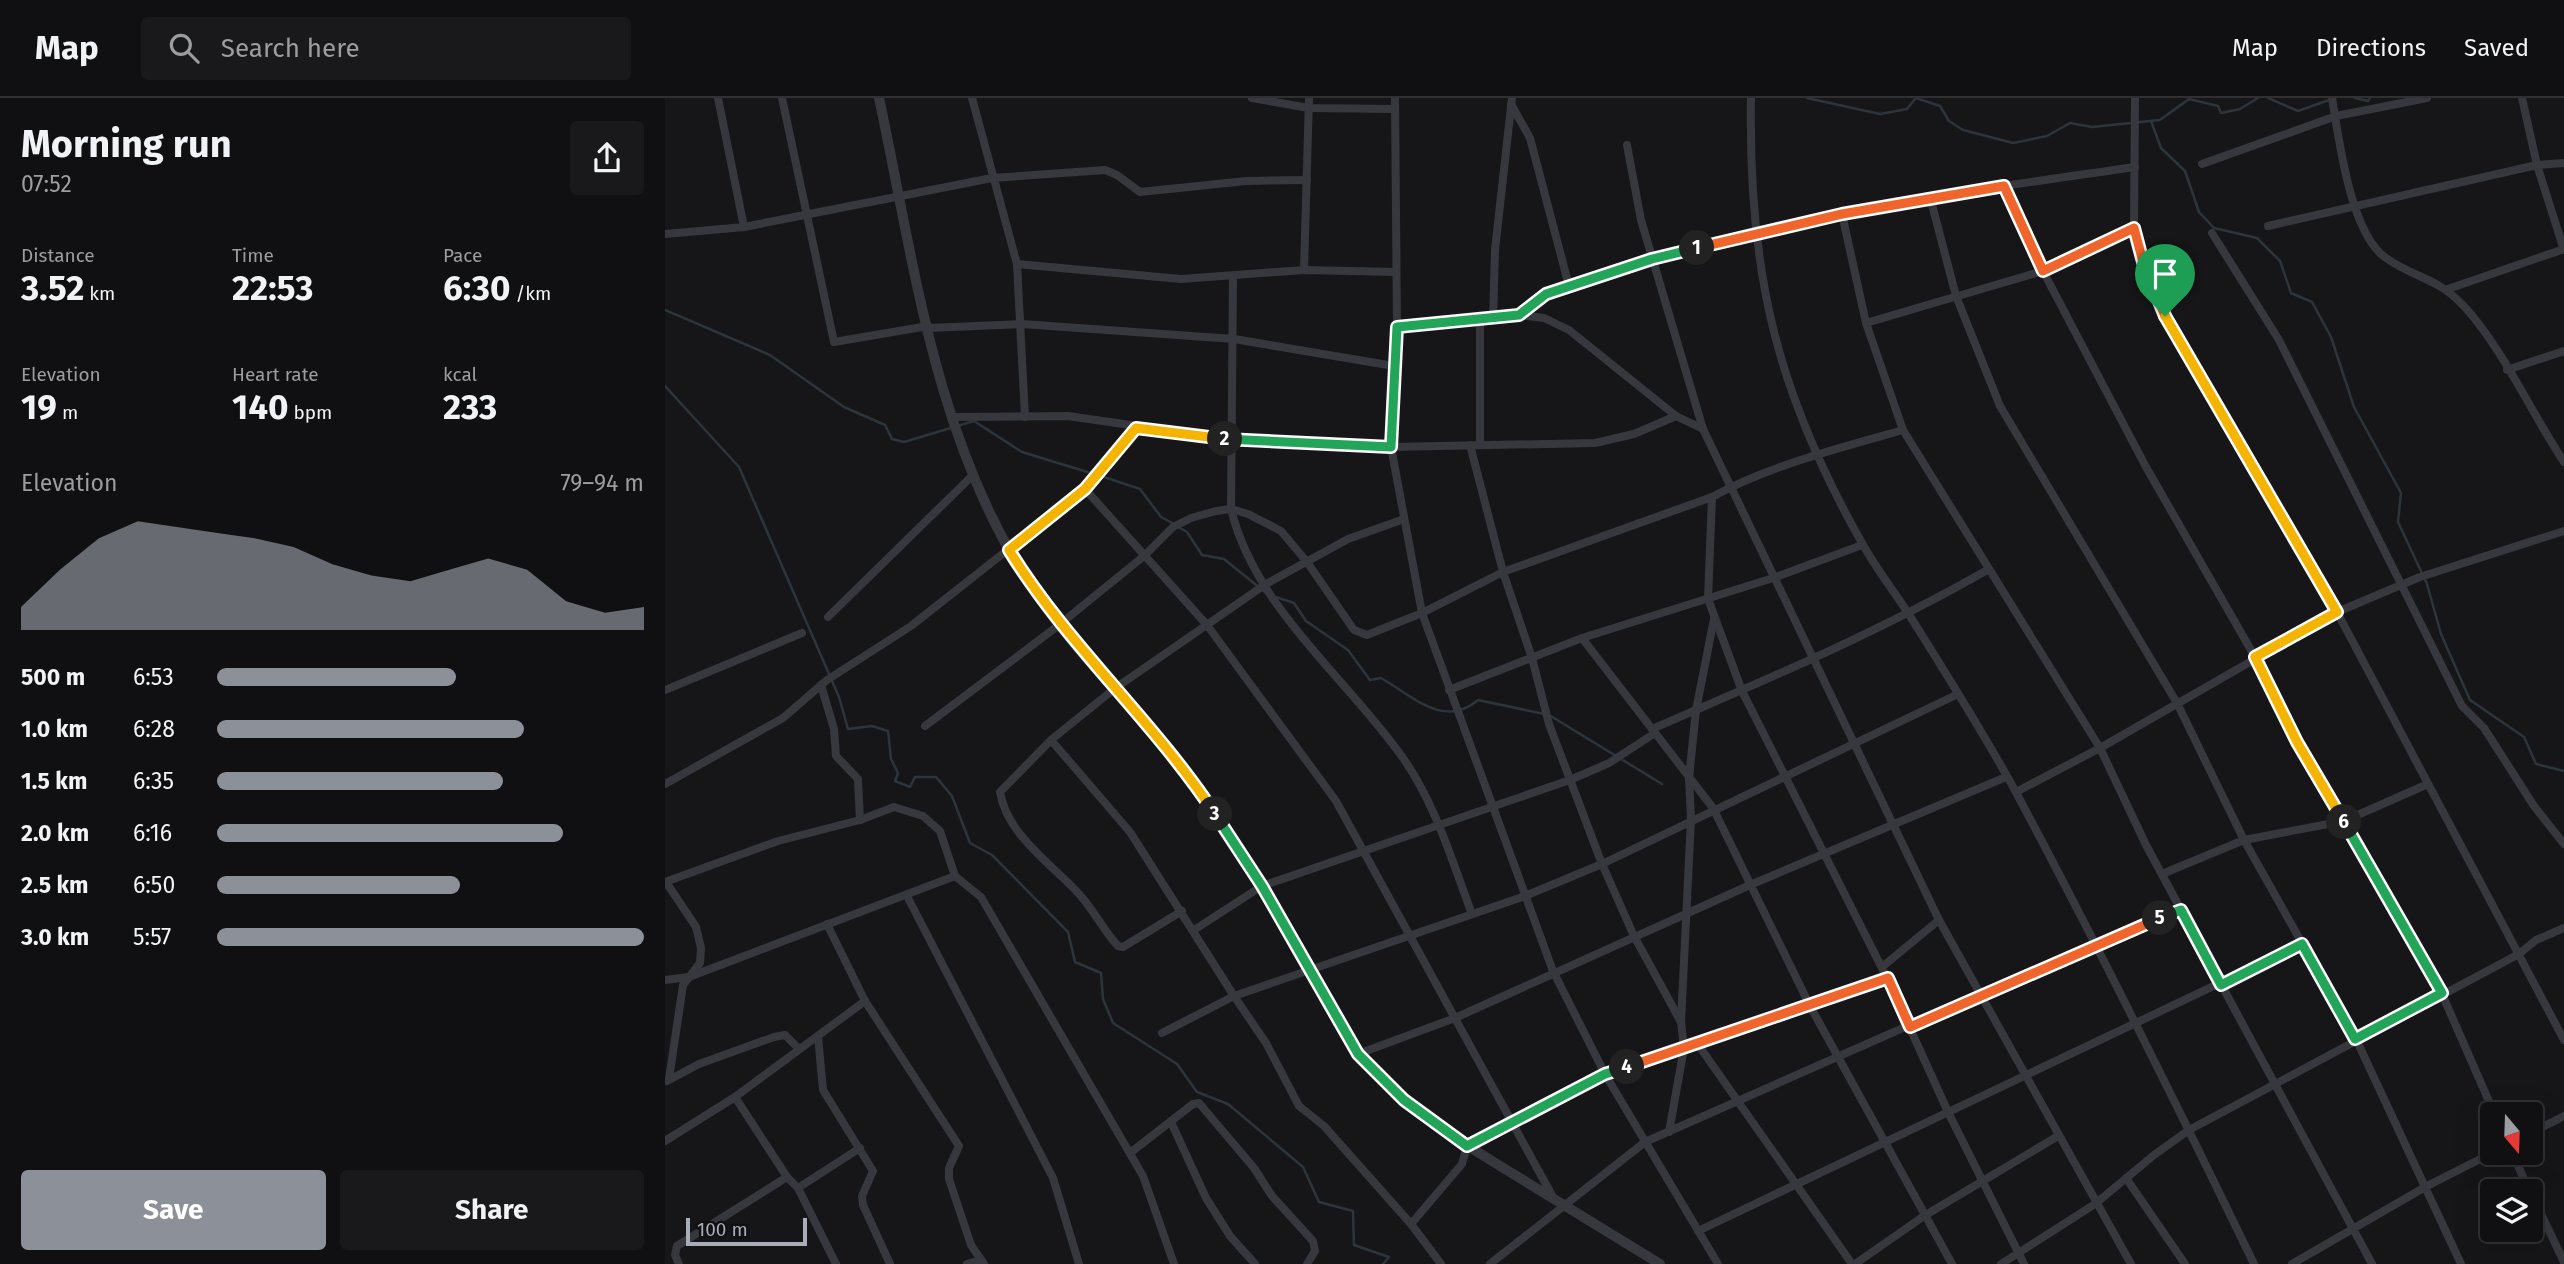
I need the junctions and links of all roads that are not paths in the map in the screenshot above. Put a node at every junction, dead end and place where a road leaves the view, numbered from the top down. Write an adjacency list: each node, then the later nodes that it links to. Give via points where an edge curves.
1 (717, 98): 30 (street)
2 (782, 98): 27 (street)
3 (879, 98): 24 (street)
4 (972, 98): 21 (street)
5 (1252, 98): 13 (street)
6 (1395, 98): 14 (street)
7 (1751, 98): 32 (street, via 1749,174)
8 (2135, 98): 20 (street)
9 (2427, 98): 15 (street)
10 (2522, 98): 19 (street)
11 (1511, 101): 42 (street, via 1530,138); 47 (street, via 1495,250)
12 (2333, 101): 15 (street)
13 (1309, 103): 14 (street); 22 (street)
14 (1394, 109): 40 (street)
15 (2336, 116): 18 (street); 26 (street)
16 (1627, 145): 36 (street)
17 (2564, 163): 19 (street)
18 (2202, 164)
19 (2537, 165): 26 (street); 35 (street)
20 (2135, 167): 23 (street); 31 (street)
21 (992, 178): 22 (street, via 1105,170 1140,192); 24 (street); 37 (street)
22 (1307, 180): 38 (street)
23 (2004, 186): 25 (street); 39 (street)
24 (900, 196): 27 (street); 50 (street)
25 (1930, 197): 28 (street); 44 (street)
26 (2355, 206): 29 (street); 43 (street, via 2371,243 2385,258)
27 (805, 214): 30 (street); 50 (street, via 834,342)
28 (1842, 214): 32 (street); 48 (street)
29 (2268, 226)
30 (744, 227): 34 (street)
31 (2134, 228): 39 (street); 86 (street, via 2165,316)
32 (1754, 233): 36 (street); 67 (street, via 1771,330 1787,385)
33 (2213, 233): 84 (street, via 2279,341)
34 (665, 234)
35 (2564, 249): 43 (street)
36 (1652, 259): 42 (street); 60 (street)
37 (1017, 264): 41 (street, via 1181,279); 49 (street)
38 (1304, 270): 40 (street); 41 (street)
39 (2043, 271): 44 (street); 95 (street, via 2146,467)
40 (1397, 272): 51 (street)
41 (1233, 276): 52 (street)
42 (1569, 286): 45 (street, via 1539,298)
43 (2448, 289): 55 (street, via 2471,314)
44 (1956, 296): 48 (street); 104 (street, via 2000,406)
45 (1519, 315): 47 (street); 56 (street, via 1544,318 1569,330)
46 (1480, 320): 47 (street); 51 (street); 64 (street)
47 (1493, 320)
48 (1866, 323): 61 (street)
49 (1022, 324): 50 (street); 52 (street); 58 (street)
50 (928, 327): 57 (street)
51 (1397, 327): 54 (street)
52 (1234, 339): 54 (street); 62 (street)
53 (2564, 351): 55 (street)
54 (1394, 366): 65 (street)
55 (2507, 370): 66 (street)
56 (1676, 416): 60 (street); 64 (street, via 1634,434 1595,443)
57 (951, 417): 58 (street); 69 (street)
58 (1025, 417): 59 (street, via 1068,415)
59 (1136, 428): 62 (street); 71 (street)
60 (1703, 429): 70 (street)
61 (1903, 429): 67 (street); 80 (street)
62 (1234, 440): 65 (street); 73 (street)
63 (1470, 445): 64 (street); 65 (street); 81 (street)
64 (1480, 445)
65 (1391, 447): 74 (street)
66 (2561, 453): 68 (street)
67 (1816, 455): 70 (street); 76 (street)
68 (2564, 463)
69 (973, 475): 77 (street); 90 (street)
70 (1731, 487): 72 (street); 82 (street)
71 (1085, 489): 77 (street); 78 (street)
72 (1712, 497): 81 (street); 85 (street)
73 (1231, 509): 78 (street, via 1182,521); 79 (street, via 1281,531); 83 (street, via 1237,534)
74 (1404, 519): 79 (street, via 1356,535); 87 (street)
75 (2564, 531): 84 (street)
76 (1862, 545): 82 (street); 88 (street)
77 (1009, 550): 91 (street); 98 (street, via 911,626)
78 (1143, 556): 91 (street); 92 (street)
79 (1307, 562): 83 (street); 87 (street, via 1360,635)
80 (1989, 569): 88 (street); 110 (street)
81 (1503, 572): 87 (street); 96 (street)
82 (1773, 578): 85 (street); 97 (street)
83 (1266, 584): 92 (street); 123 (street, via 1280,608 1402,757)
84 (2401, 585): 86 (street); 126 (street, via 2462,706 2484,728)
85 (1708, 599): 89 (street); 94 (street)
86 (2337, 612): 95 (street); 116 (street)
87 (1422, 613): 101 (street)
88 (1909, 615): 97 (street); 103 (street)
89 (1714, 616): 102 (street); 105 (street)
90 (828, 617)
91 (1059, 625): 99 (street); 106 (street)
92 (1207, 625): 99 (street); 127 (street, via 1336,802)
93 (802, 633): 100 (street)
94 (1582, 638): 96 (street); 107 (street)
95 (2255, 657): 104 (street); 122 (street, via 2297,742)
96 (1532, 658): 101 (street); 114 (street)
97 (1814, 660): 102 (street); 109 (street)
98 (824, 682): 115 (street, via 783,718); 121 (street, via 837,756 857,779)
99 (1114, 689): 108 (street); 134 (street, via 1179,764)
100 (665, 690)
101 (1449, 690): 118 (street)
102 (1742, 691): 105 (street); 111 (street)
103 (1956, 695): 109 (street); 112 (street)
104 (2177, 704): 110 (street); 125 (street)
105 (1696, 710): 107 (street); 113 (street)
106 (925, 726)
107 (1653, 731): 113 (street); 114 (street, via 1609,763)
108 (1051, 740): 138 (street, via 1131,832); 138 (street, via 1000,792 1020,834 1080,895 1118,946)
109 (1854, 744): 111 (street); 124 (street)
110 (2099, 748): 117 (street); 130 (street)
111 (1784, 777): 119 (street); 128 (street)
112 (2006, 777): 117 (street); 124 (street)
113 (1689, 778): 119 (street); 120 (street)
114 (1570, 780): 118 (street); 129 (street)
115 (665, 784)
116 (2428, 784): 122 (street); 149 (street)
117 (2016, 792): 148 (street)
118 (1491, 807): 123 (street); 136 (street)
119 (1713, 808): 120 (street); 133 (street)
120 (1691, 819): 129 (street); 139 (street)
121 (860, 820): 131 (street, via 894,807 923,816 940,831); 132 (street, via 778,841)
122 (2344, 821): 125 (street); 157 (street)
123 (1439, 825): 127 (street); 140 (street)
124 (1895, 826): 128 (street); 141 (street)
125 (2244, 840): 130 (street); 147 (street)
126 (2564, 844)
127 (1360, 851): 134 (street); 145 (street)
128 (1824, 856): 133 (street); 150 (street)
129 (1602, 864): 136 (street); 146 (street)
130 (2162, 874): 137 (street)
131 (955, 876): 135 (street); 196 (street, via 981,897)
132 (666, 882): 153 (street, via 696,927 700,963)
133 (1750, 885): 139 (street); 161 (street)
134 (1262, 886): 144 (street); 151 (street)
135 (908, 896): 142 (street); 219 (street, via 1053,1178)
136 (1525, 896): 140 (street); 152 (street)
137 (2181, 910): 148 (street); 156 (street)
138 (1182, 911): 144 (street)
139 (1687, 913): 146 (street); 163 (street)
140 (1472, 914): 145 (street)
141 (1940, 920): 150 (street); 158 (street)
142 (827, 924): 153 (street); 160 (street)
143 (2564, 928): 149 (street, via 2536,940)
144 (1194, 930): 159 (street)
145 (1409, 936): 151 (street); 162 (street)
146 (1634, 936): 152 (street); 163 (street)
147 (2302, 944): 156 (street); 169 (street)
148 (2094, 945): 158 (street); 164 (street)
149 (2519, 954): 157 (street); 166 (street)
150 (1882, 967): 154 (street)
151 (1308, 969): 159 (street); 174 (street)
152 (1553, 971): 162 (street); 176 (street)
153 (689, 977): 155 (street); 178 (street, via 683,985)
154 (1888, 978): 161 (street); 165 (street)
155 (665, 980)
156 (2221, 985): 164 (street); 179 (street)
157 (2442, 993): 169 (street); 182 (street)
158 (1980, 994): 165 (street); 177 (street)
159 (1234, 996): 167 (street); 209 (street, via 1266,1043 1299,1106 1324,1126)
160 (865, 1001): 168 (street); 213 (street, via 959,1146 949,1179 971,1245)
161 (1810, 1006): 171 (street); 175 (street)
162 (1455, 1018): 174 (street); 185 (street)
163 (1681, 1022): 172 (street)
164 (2136, 1026): 177 (street); 188 (street)
165 (1910, 1027): 175 (street); 183 (street)
166 (2561, 1029): 170 (street)
167 (1162, 1033)
168 (818, 1036): 173 (street); 195 (street, via 823,1090)
169 (2355, 1039): 179 (street); 202 (street)
170 (2564, 1040)
171 (1697, 1043): 172 (street); 181 (street)
172 (1684, 1048): 176 (street); 189 (street)
173 (799, 1049): 178 (street, via 785,1035 774,1037 699,1064); 180 (street)
174 (1358, 1054): 194 (street, via 1404,1100)
175 (1838, 1059): 181 (street); 193 (street)
176 (1605, 1074): 185 (street); 192 (street)
177 (2027, 1078): 183 (street); 190 (street)
178 (667, 1081)
179 (2275, 1084): 188 (street); 210 (street)
180 (735, 1097): 191 (street); 198 (street)
181 (1738, 1101): 189 (street); 201 (street)
182 (2488, 1102)
183 (1949, 1114): 193 (street); 200 (street)
184 (2564, 1116): 187 (street)
185 (1511, 1121): 194 (street); 204 (street)
186 (1171, 1122): 196 (street); 221 (street, via 1206,1198); 222 (street, via 1199,1103 1313,1241 1315,1251)
187 (2543, 1127)
188 (2189, 1130): 199 (street); 233 (street)
189 (1669, 1132): 192 (street)
190 (2058, 1136): 200 (street); 205 (street)
191 (665, 1141)
192 (1645, 1142): 206 (street); 211 (street)
193 (1883, 1143): 201 (street); 207 (street)
194 (1467, 1146): 204 (street); 209 (street, via 1462,1164)
195 (860, 1148): 203 (street); 217 (street, via 873,1171 863,1205)
196 (1130, 1153): 220 (street, via 1143,1176)
197 (2480, 1159): 202 (street)
198 (787, 1177): 203 (street); 215 (street, via 677,1246)
199 (2126, 1178): 205 (street); 232 (street)
200 (1983, 1181): 207 (street); 212 (street)
201 (1795, 1182): 211 (street); 227 (street)
202 (2427, 1186): 210 (street); 236 (street)
203 (798, 1188): 216 (street)
204 (1555, 1200): 206 (street)
205 (2095, 1204): 212 (street); 231 (street)
206 (1566, 1207): 224 (street); 225 (street)
207 (1924, 1216): 227 (street); 228 (street)
208 (2543, 1219): 214 (street)
209 (1411, 1224): 223 (street)
210 (2352, 1229): 234 (street); 235 (street)
211 (1698, 1231): 226 (street)
212 (2018, 1252): 229 (street); 230 (street)
213 (982, 1262): 218 (street)
214 (2564, 1263)
215 (678, 1264)
216 (835, 1264)
217 (890, 1264)
218 (967, 1264)
219 (1079, 1264)
220 (1174, 1264)
221 (1255, 1264)
222 (1307, 1264)
223 (1441, 1264)
224 (1490, 1264)
225 (1660, 1264)
226 (1718, 1264)
227 (1853, 1264)
228 (1952, 1264)
229 (2001, 1264)
230 (2024, 1264)
231 (2131, 1264)
232 (2185, 1264)
233 (2254, 1264)
234 (2292, 1264)
235 (2372, 1264)
236 (2461, 1264)

